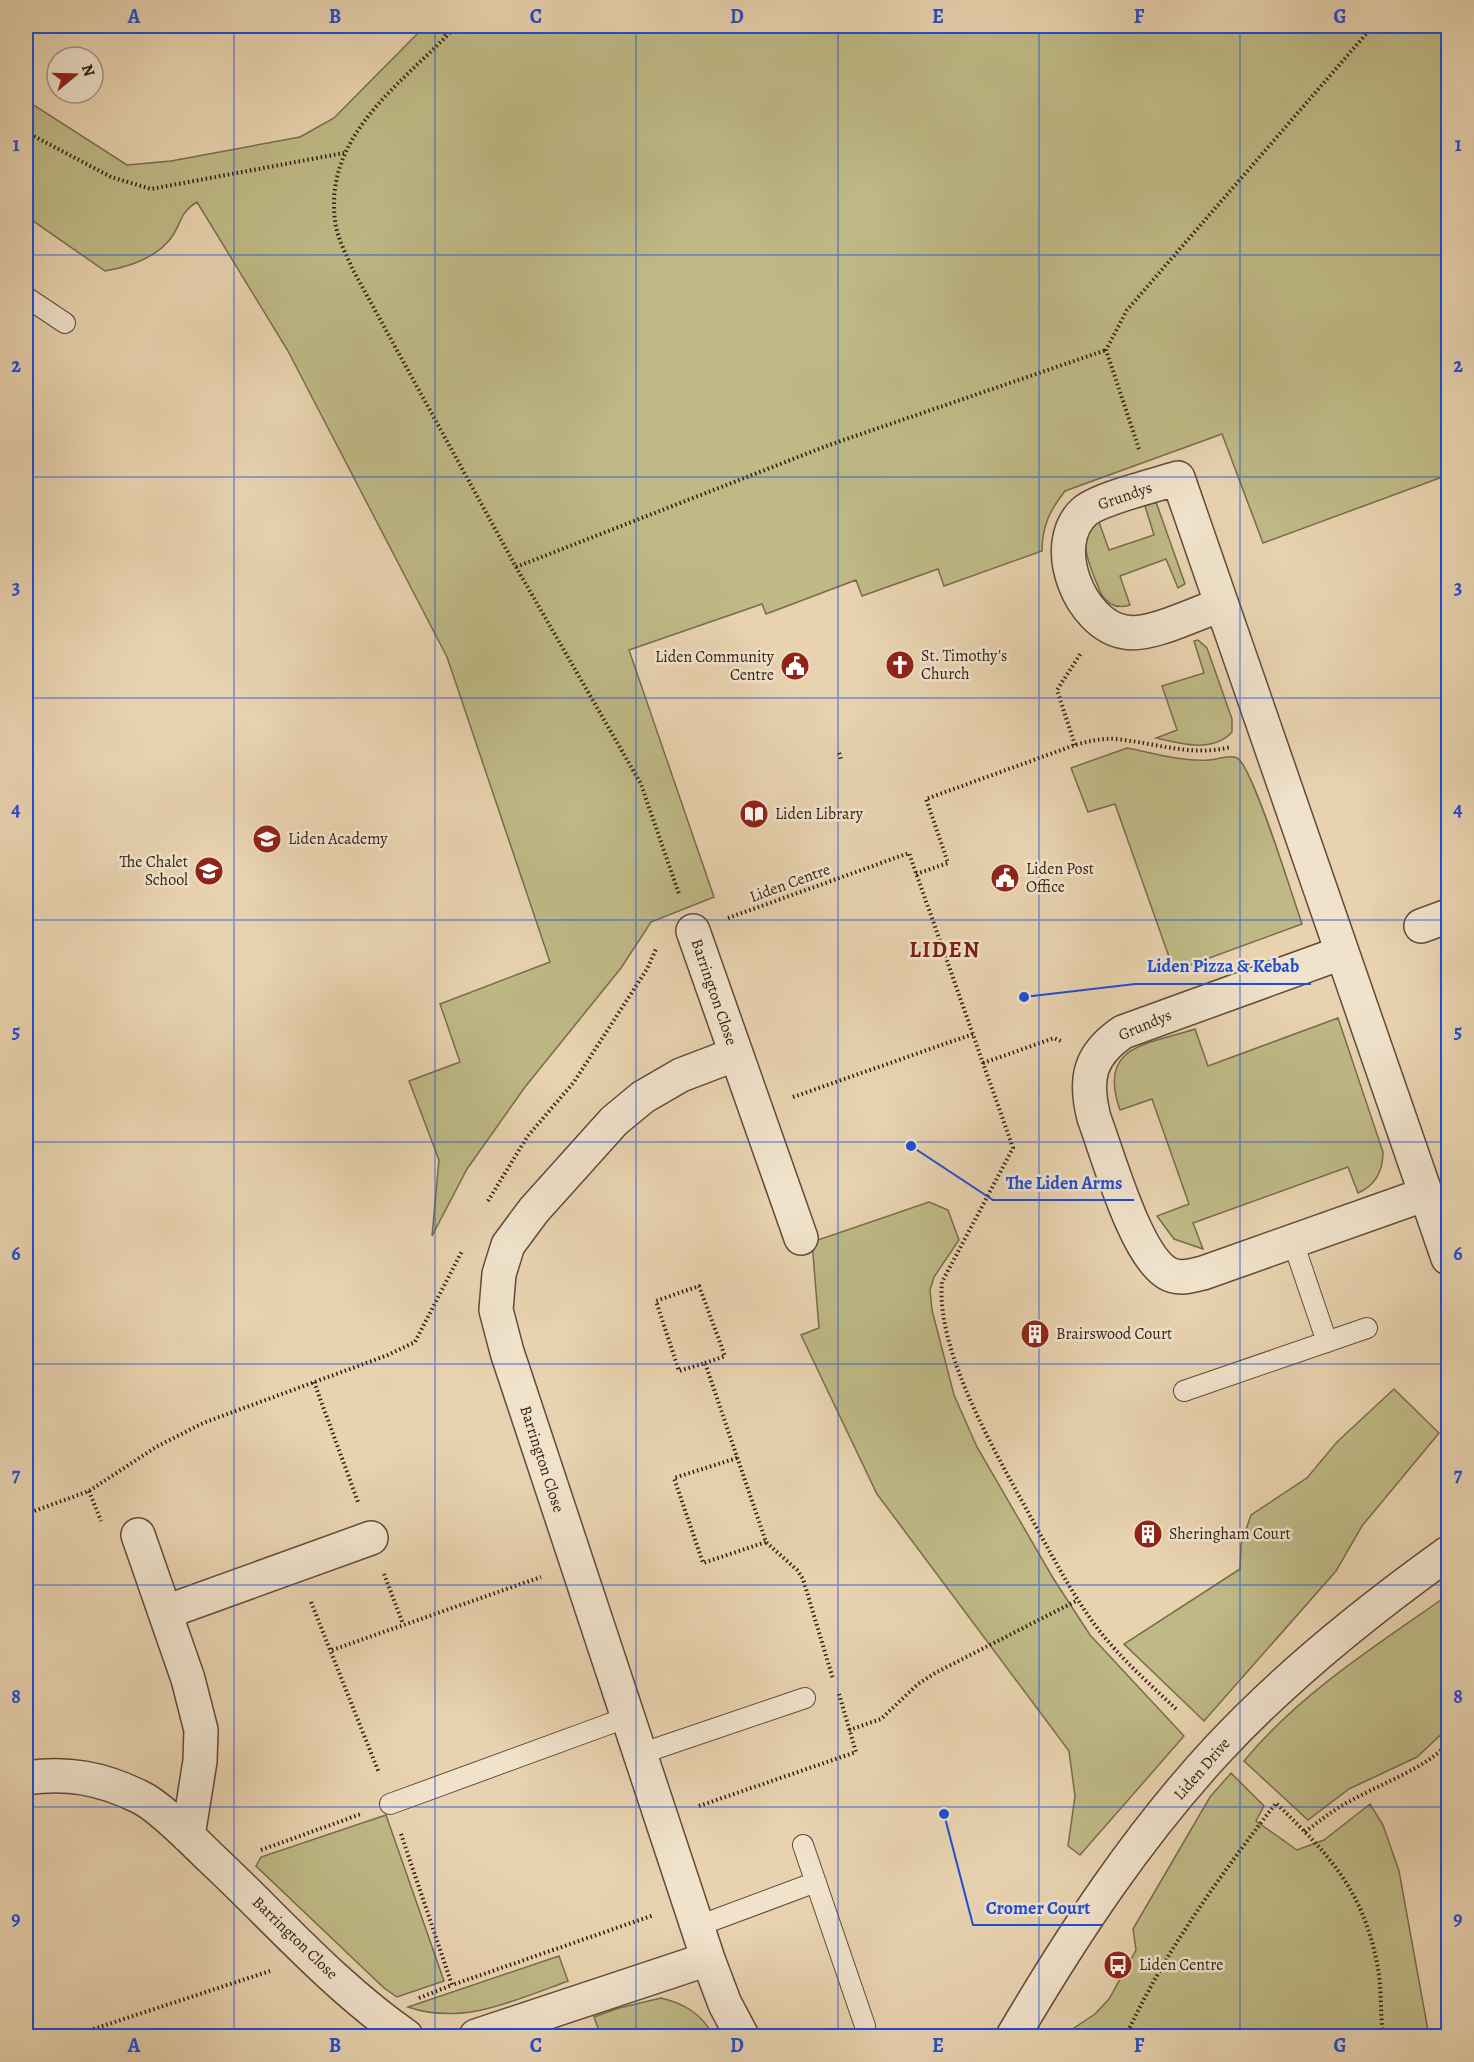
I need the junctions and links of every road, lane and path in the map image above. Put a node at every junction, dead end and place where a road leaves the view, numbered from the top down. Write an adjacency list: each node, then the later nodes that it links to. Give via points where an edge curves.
1 (434, 26): 4 (path)
2 (456, 26): 4 (path)
3 (1373, 26): 9 (path, via 1127,310)
4 (447, 36): 6 (path, via 367,115)
5 (26, 132): 6 (path, via 111,177 151,189)
6 (344, 153): 11 (path, via 335,193 336,227 348,259)
7 (26, 297): 8 (lane)
8 (65, 323)
9 (1106, 350): 10 (path); 11 (path, via 829,445)
10 (1151, 487): 12 (street, Grundys, via 1178,478); 13 (street, Grundys, via 1084,511 1067,540 1068,560 1083,601)
11 (516, 567): 19 (path, via 641,784)
12 (1221, 605): 13 (street, via 1144,632 1127,633); 14 (street, Grundys)
13 (1101, 623): 15 (path, via 1057,690)
14 (1266, 736): 15 (path, via 1208,752 1115,739); 21 (street, Grundys)
15 (1075, 745): 18 (path, via 926,799 948,863)
16 (839, 753): 17 (path)
17 (841, 759)
18 (916, 874): 19 (path, Liden Centre, via 909,853); 22 (path, Liden Centre)
19 (693, 931): 23 (street, Barrington Close)
20 (662, 938): 28 (path, via 647,969 579,1073 527,1137)
21 (1341, 953): 24 (street, Grundys, via 1141,1024 1105,1044); 27 (street, Grundys)
22 (973, 1034): 25 (path, Liden Centre); 26 (path)
23 (736, 1054): 26 (street, Barrington Close); 45 (street, Barrington Close, via 681,1075 643,1097 614,1121 508,1245 499,1274 495,1310)
24 (1097, 1054): 25 (path, via 1054,1038); 31 (street, via 1090,1081 1094,1118 1136,1230 1154,1261 1168,1274 1185,1277)
25 (983, 1064): 46 (path, Liden Centre, via 1012,1148 942,1282 942,1307 962,1378 1011,1482)
26 (756, 1110): 30 (street, Barrington Close)
27 (1426, 1194): 29 (street, Grundys); 31 (street)
28 (486, 1205)
29 (1443, 1225): 33 (street, Grundys)
30 (801, 1238)
31 (1293, 1242): 35 (lane)
32 (465, 1244): 39 (path, via 415,1342 203,1423 156,1447 89,1491)
33 (1449, 1258)
34 (1367, 1328): 35 (lane)
35 (1327, 1342): 37 (lane)
36 (705, 1363): 36 (path, via 679,1371 656,1301 699,1286 724,1356); 38 (path)
37 (1184, 1390)
38 (737, 1458): 42 (path); 42 (path, via 674,1478 699,1552 703,1563)
39 (26, 1515)
40 (138, 1535): 47 (street)
41 (371, 1538): 44 (street)
42 (766, 1542): 52 (path, via 803,1579)
43 (1449, 1553): 71 (street, Liden Drive, via 1357,1622 1265,1702 1220,1748 1118,1872)
44 (297, 1564): 47 (street); 48 (path)
45 (577, 1565): 48 (path); 51 (street, Barrington Close)
46 (1078, 1600): 50 (path, Liden Centre, via 1122,1657); 52 (path, via 935,1673 881,1719)
47 (166, 1612): 59 (street, via 201,1730)
48 (332, 1650): 56 (path)
49 (805, 1698): 54 (lane)
50 (1178, 1711)
51 (628, 1716): 54 (street, Barrington Close); 56 (lane)
52 (849, 1730): 57 (path, via 856,1752)
53 (1449, 1744): 58 (path, via 1426,1763 1347,1803)
54 (640, 1754): 57 (street, Barrington Close)
55 (26, 1778): 59 (street, Barrington Close, via 56,1773 100,1781 142,1797)
56 (390, 1803): 61 (path); 63 (path, via 452,1985)
57 (662, 1819): 63 (street, Barrington Close)
58 (1305, 1832): 72 (path, via 1276,1803 1217,1880 1162,1968); 73 (path, via 1345,1878 1360,1902 1378,1965)
59 (188, 1836): 61 (street, Barrington Close)
60 (803, 1845): 62 (lane)
61 (219, 1866): 64 (street, Barrington Close)
62 (816, 1882): 63 (lane); 66 (lane)
63 (694, 1914): 65 (street, Barrington Close)
64 (303, 1948): 67 (path, via 274,1970); 68 (street, Barrington Close)
65 (708, 1959): 69 (street); 70 (street, Barrington Close)
66 (865, 2026)
67 (72, 2037)
68 (406, 2037)
69 (476, 2037)
70 (742, 2037)
71 (1012, 2037)
72 (1126, 2037)
73 (1383, 2037)

